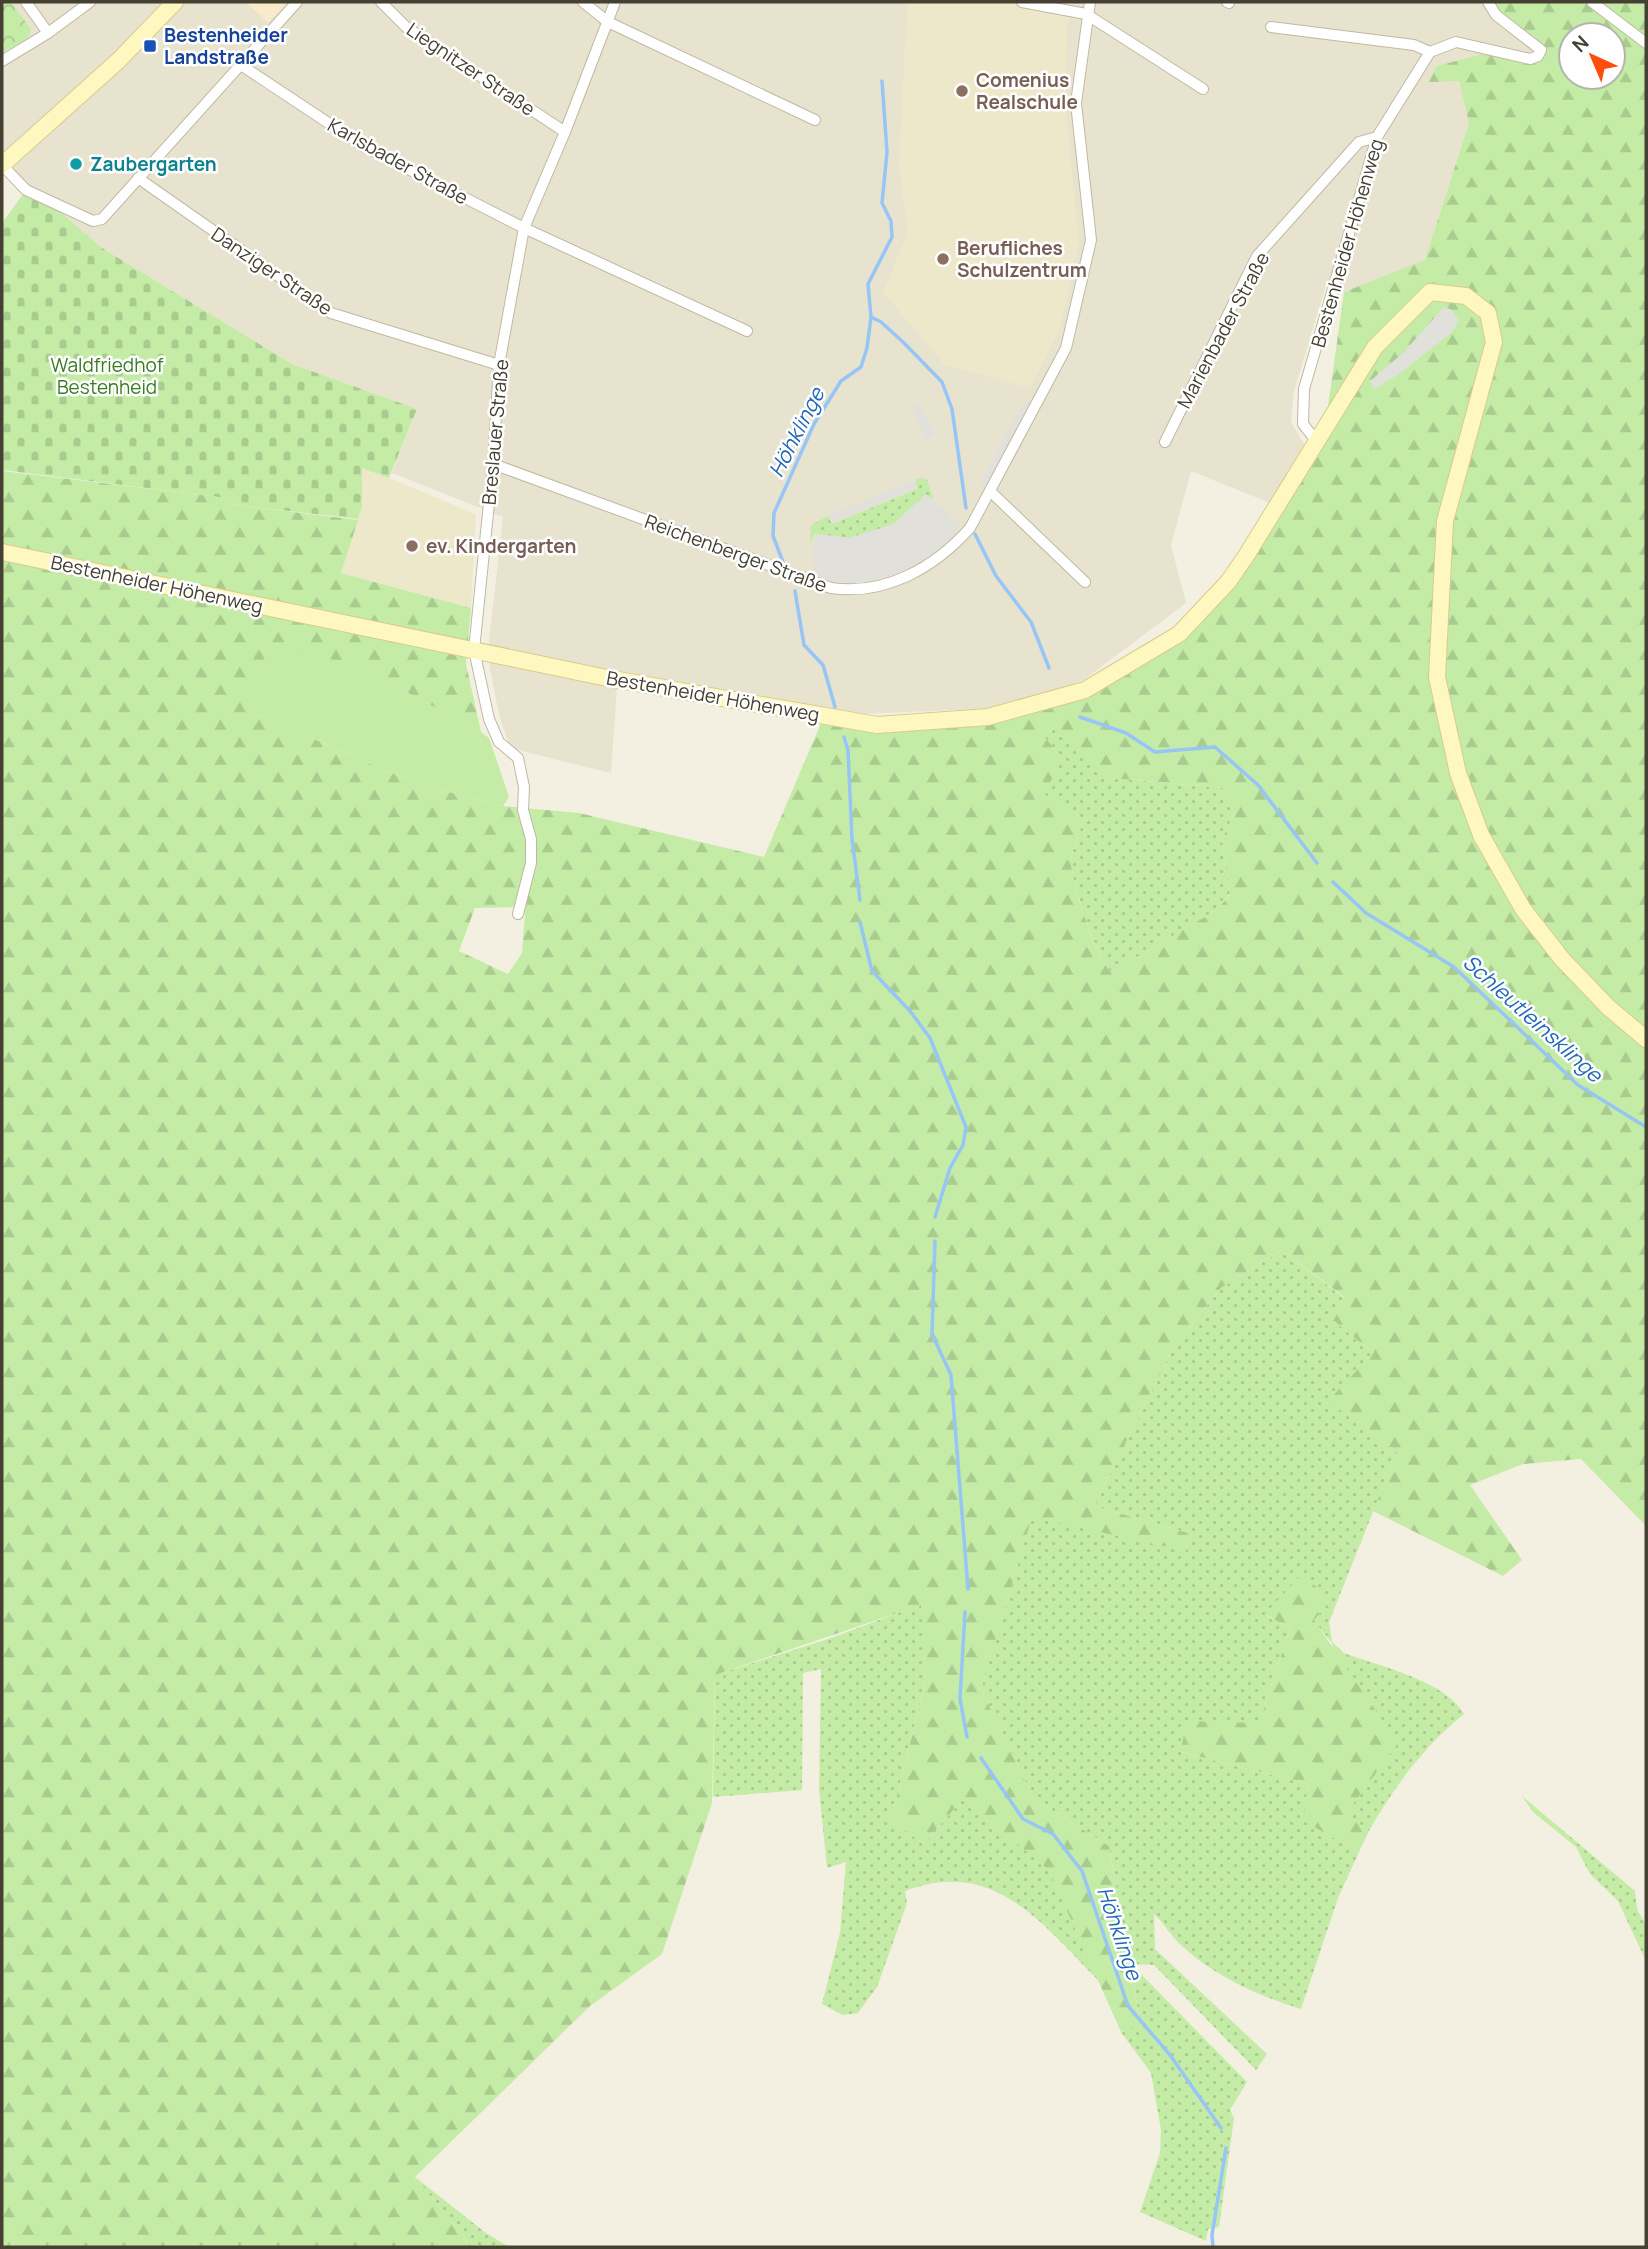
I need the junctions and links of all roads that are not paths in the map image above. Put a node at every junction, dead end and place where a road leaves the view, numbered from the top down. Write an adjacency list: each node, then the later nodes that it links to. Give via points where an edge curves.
1 (26, 2): 15 (street)
2 (90, 2): 15 (street)
3 (175, 2): 24 (street, via 119,60)
4 (297, 2): 19 (street)
5 (381, 2): 22 (street, Liegnitzer Straße, via 406,27)
6 (583, 2): 13 (street)
7 (615, 2): 13 (street, Breslauer Straße)
8 (1021, 2): 12 (street)
9 (1090, 2): 12 (street, Reichenberger Straße)
10 (1488, 2): 17 (street, via 1496,15 1541,50 1538,56 1530,59 1456,41)
11 (1592, 2): 16 (street)
12 (1086, 14): 20 (street); 32 (street, Reichenberger Straße, via 1076,103 1091,240 1066,348)
13 (608, 22): 21 (street); 22 (street, Breslauer Straße)
14 (1271, 27): 17 (street, via 1414,45)
15 (48, 33): 18 (street)
16 (1646, 43)
17 (1430, 52): 23 (street, Bestenheider Höhenweg)
18 (2, 61)
19 (241, 65): 25 (street); 26 (street, Karlsbader Straße, via 363,146)
20 (1203, 89)
21 (815, 120)
22 (565, 132): 26 (street, Breslauer Straße)
23 (1377, 137): 29 (street, Marienbader Straße, via 1359,142 1257,256); 30 (street, Bestenheider Höhenweg, via 1304,389 1303,424)
24 (2, 165): 25 (street, via 26,190 93,221 102,219)
25 (138, 178): 28 (street, Danziger Straße, via 331,313)
26 (524, 228): 27 (street); 28 (street, Breslauer Straße)
27 (747, 331)
28 (499, 365): 31 (street, Breslauer Straße)
29 (1165, 442)
30 (1317, 442): 35 (street, Bestenheider Höhenweg, via 1228,582 1179,634 1086,690 988,717 877,725); 37 (street, Bestenheider Höhenweg, via 1375,346 1430,292 1466,296 1488,313 1494,342 1445,521 1436,658 1439,689 1458,773 1481,835 1523,909 1562,959)
31 (493, 464): 32 (street, Reichenberger Straße, via 843,590 910,577 958,542); 35 (street, Breslauer Straße)
32 (991, 492): 34 (street)
33 (2, 552): 35 (street, Bestenheider Höhenweg)
34 (1085, 582)
35 (474, 650): 36 (street, Breslauer Straße, via 489,719 499,742 518,758 524,788 531,863)
36 (518, 914)
37 (1646, 1039)

